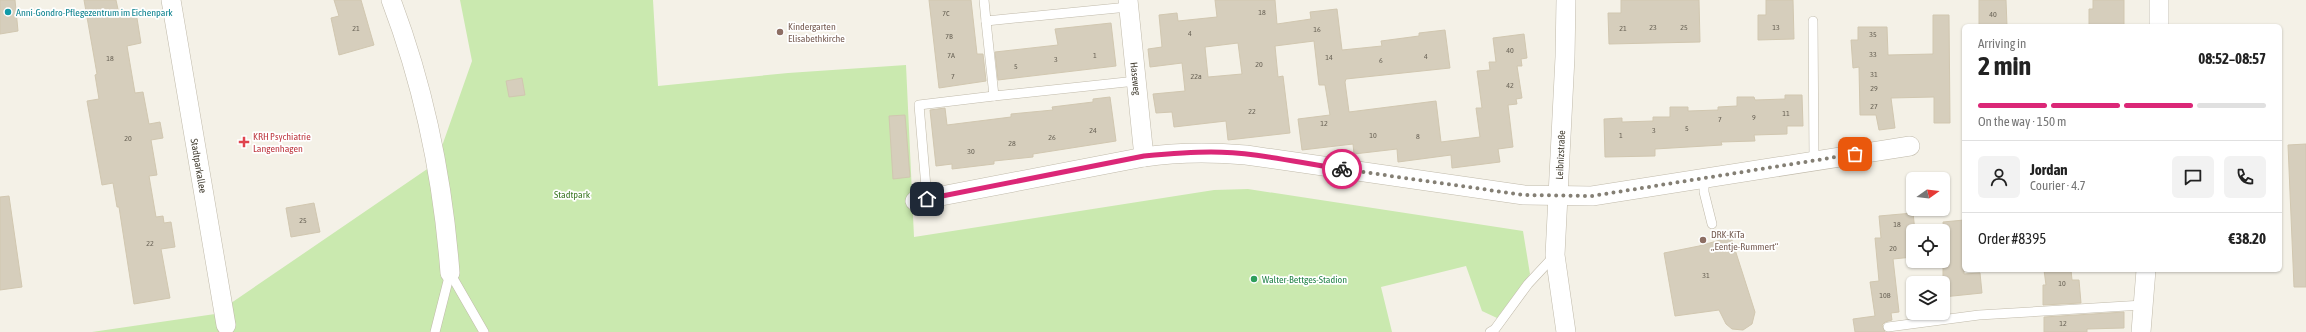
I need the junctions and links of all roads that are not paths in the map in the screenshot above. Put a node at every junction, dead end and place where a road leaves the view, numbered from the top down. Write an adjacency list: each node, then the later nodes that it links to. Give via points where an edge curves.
1 (171, 0): 24 (street, Stadtparkallee)
2 (391, 0): 21 (street, via 423,103 446,218)
3 (984, 0): 7 (lane)
4 (1566, 0): 16 (street, Leibnizstraße)
5 (2159, 0): 9 (street)
6 (1128, 3): 7 (lane); 10 (street, Haseweg)
7 (986, 21): 11 (lane)
8 (1813, 21): 14 (lane)
9 (2159, 24)
10 (1136, 81): 11 (lane); 13 (street, Haseweg)
11 (994, 96): 17 (lane, via 919,105)
12 (1910, 146): 14 (street)
13 (1144, 156): 16 (street, via 1212,152 1246,155 1524,195); 17 (street)
14 (1814, 161): 15 (street)
15 (1704, 178): 16 (street, via 1592,196); 18 (lane, via 1704,192)
16 (1556, 196): 19 (street, Leibnizstraße)
17 (921, 200)
18 (1712, 224)
19 (1555, 255): 27 (lane); 28 (street, Leibnizstraße)
20 (2146, 272): 22 (street)
21 (450, 273): 25 (lane); 26 (lane)
22 (2143, 305): 23 (lane, via 1979,315); 29 (street)
23 (1888, 327)
24 (227, 329)
25 (435, 332)
26 (484, 332)
27 (1490, 332)
28 (1566, 332)
29 (2141, 332)

